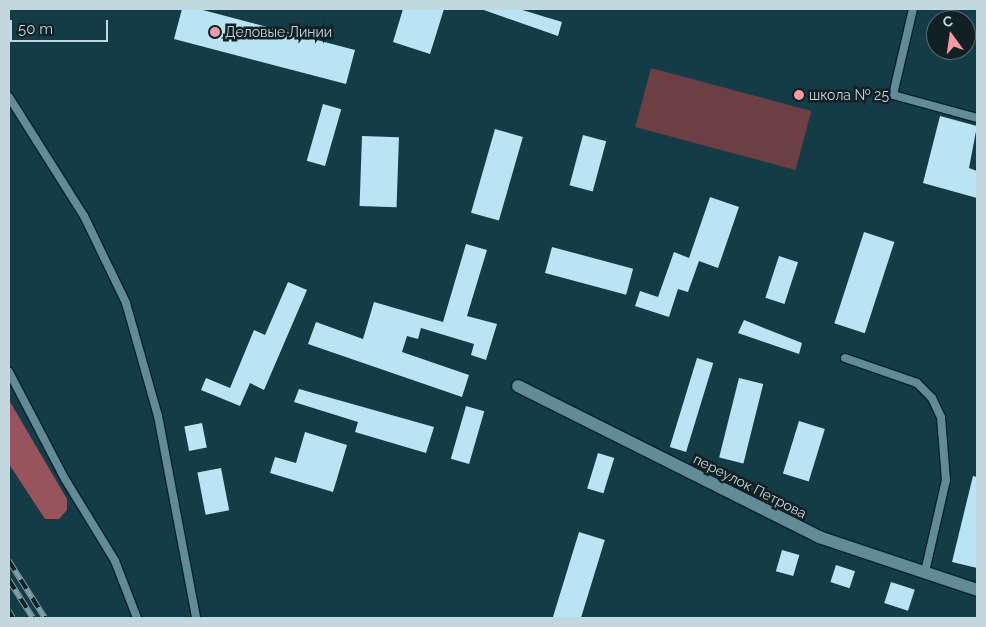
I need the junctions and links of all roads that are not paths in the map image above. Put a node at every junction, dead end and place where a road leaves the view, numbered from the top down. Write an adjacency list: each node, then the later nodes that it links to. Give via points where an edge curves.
1 (914, 9): 3 (lane, via 893,95)
2 (9, 98): 10 (lane, via 84,216 126,304 158,416)
3 (977, 118)
4 (845, 358): 7 (lane, via 917,382 941,417 946,480)
5 (9, 372): 9 (lane, via 64,479 115,561)
6 (518, 386): 7 (street, переулок Петрова, via 819,537)
7 (925, 572): 8 (street, переулок Петрова)
8 (977, 590)
9 (137, 618)
10 (196, 618)

